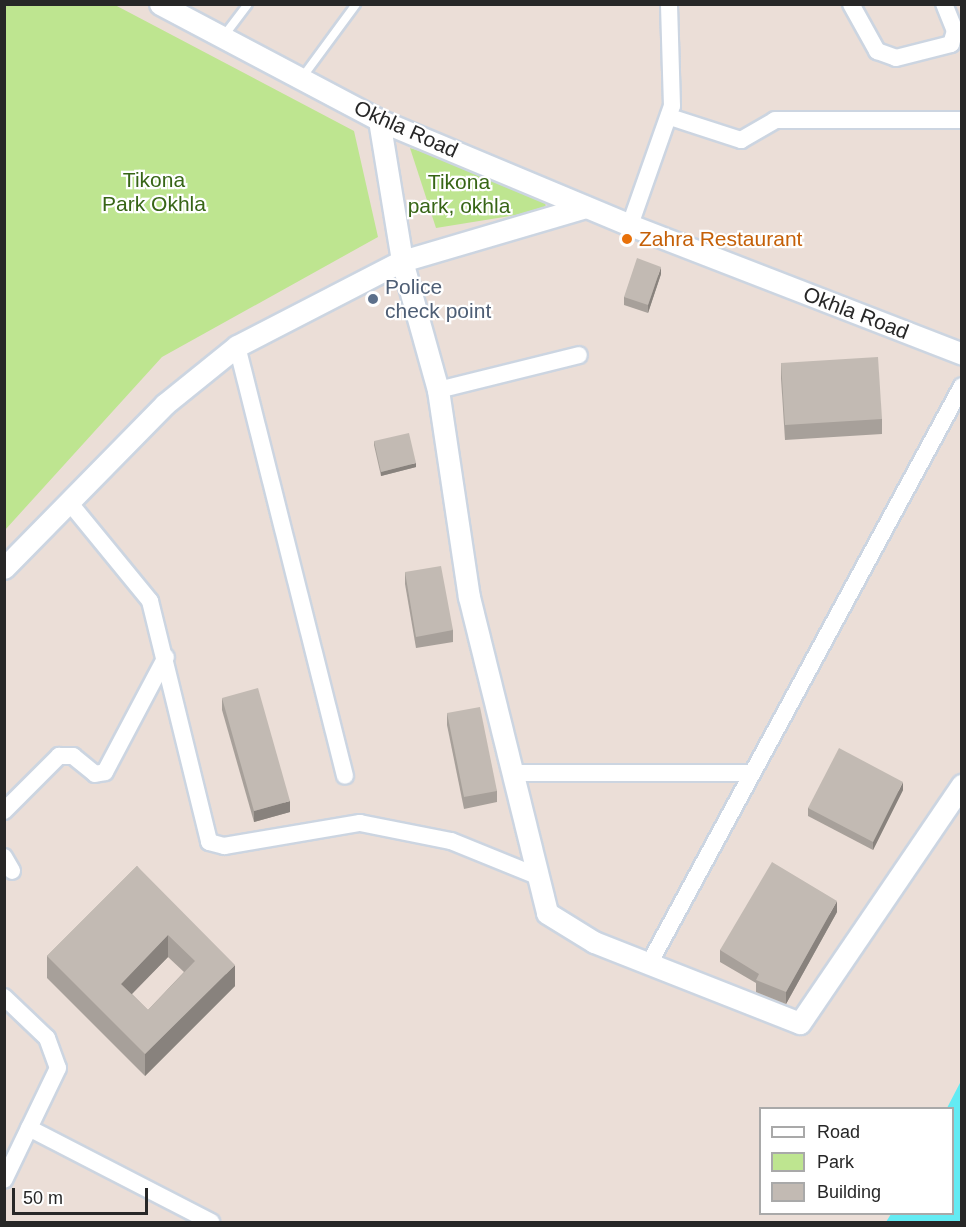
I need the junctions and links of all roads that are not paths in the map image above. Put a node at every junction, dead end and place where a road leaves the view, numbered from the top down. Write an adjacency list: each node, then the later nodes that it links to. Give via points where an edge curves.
1 (160, 4): 7 (street, Okhla Road)
2 (248, 4): 7 (lane)
3 (356, 4): 8 (lane)
4 (669, 4): 9 (street)
5 (851, 4): 6 (street, via 877,51 896,58 951,44 955,31)
6 (944, 4)
7 (223, 37): 8 (street, Okhla Road)
8 (301, 79): 10 (street, Okhla Road)
9 (670, 117): 11 (street, via 741,140 775,120); 13 (street)
10 (379, 120): 12 (street, Okhla Road); 14 (street)
11 (962, 120)
12 (585, 207): 13 (street, Okhla Road); 14 (street)
13 (630, 225): 16 (street, Okhla Road)
14 (402, 261): 15 (street); 19 (street)
15 (237, 346): 20 (street, via 173,396); 25 (street)
16 (962, 354)
17 (579, 356): 19 (street)
18 (962, 386): 24 (street)
19 (438, 390): 23 (street, via 469,597)
20 (69, 502): 21 (street); 22 (street, via 139,583 159,624)
21 (4, 568)
22 (166, 657): 27 (street, via 105,772 95,774 73,756 59,756); 28 (street, via 209,842 224,846 360,823 451,841)
23 (512, 773): 24 (street); 28 (street)
24 (750, 773): 29 (street)
25 (345, 776)
26 (962, 785): 29 (street, via 800,1023)
27 (4, 811)
28 (537, 876): 29 (street, via 553,919)
29 (649, 964)
30 (4, 997): 31 (street, via 47,1038 58,1068)
31 (30, 1128): 32 (street); 33 (street)
32 (4, 1180)
33 (211, 1222)

